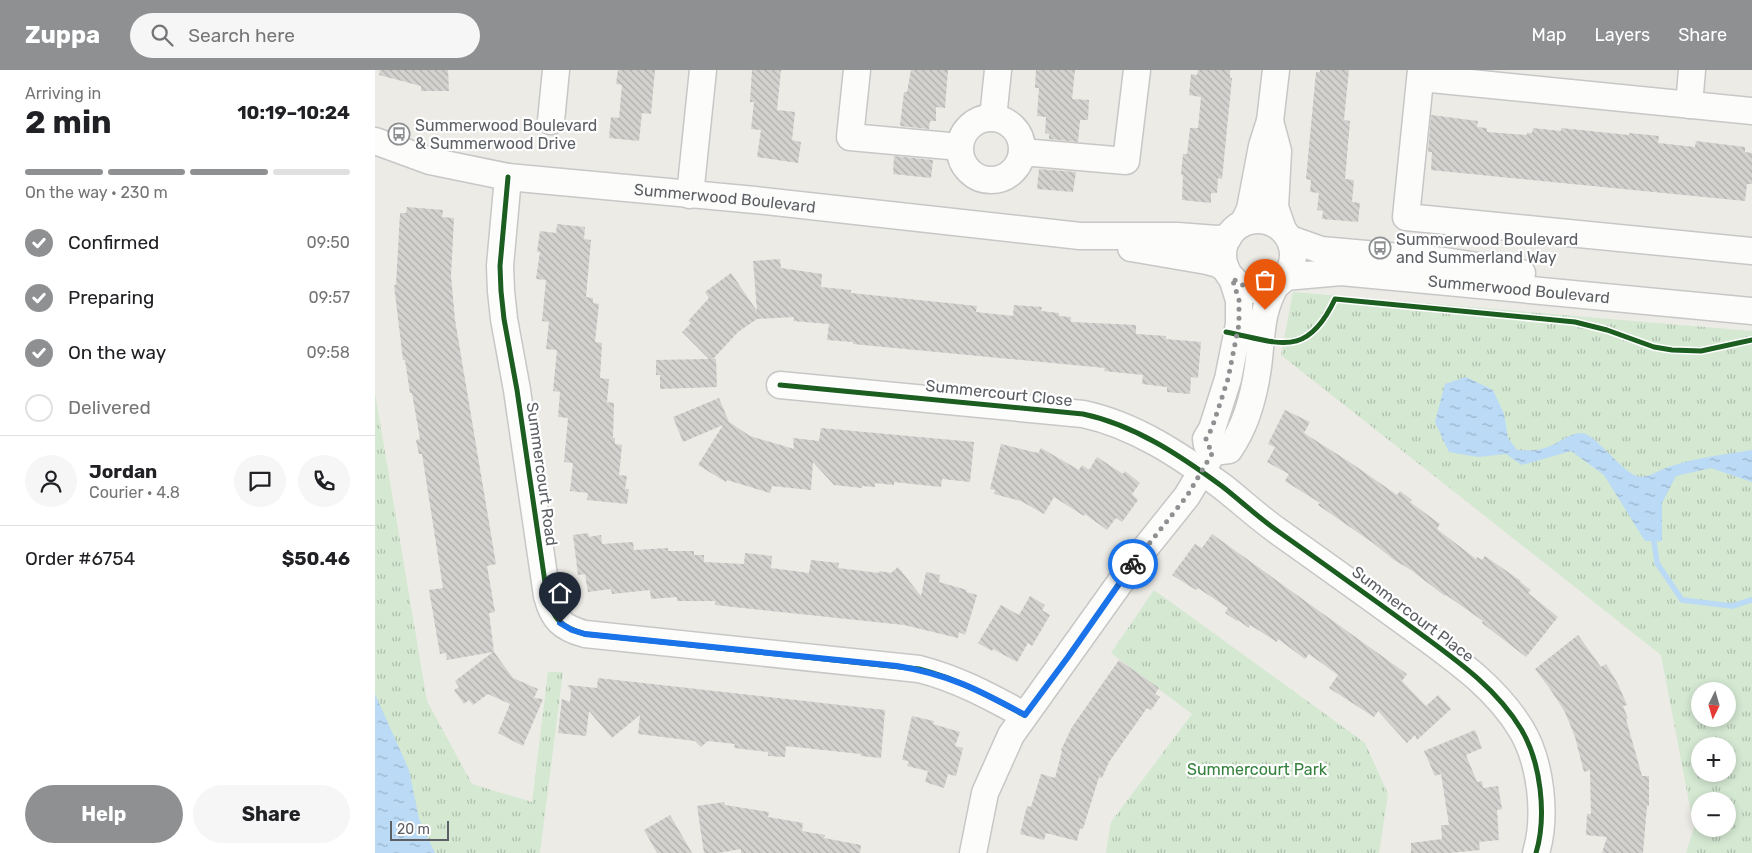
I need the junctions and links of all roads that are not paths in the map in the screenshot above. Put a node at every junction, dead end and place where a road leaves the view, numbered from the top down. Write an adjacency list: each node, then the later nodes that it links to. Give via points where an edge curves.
1 (557, 70): 14 (street)
2 (703, 70): 19 (street)
3 (857, 70): 16 (street, via 850,137)
4 (998, 70): 12 (street)
5 (1137, 70): 17 (street, via 1126,161)
6 (1275, 70): 13 (street)
7 (1692, 70): 10 (street)
8 (1421, 74): 9 (street); 20 (street, via 1406,217)
9 (1552, 81): 10 (street)
10 (1689, 105): 11 (street)
11 (1752, 111)
12 (993, 118): 16 (street, via 983,119 967,129); 17 (street, via 1003,120 1018,132)
13 (1270, 120): 21 (street, via 1250,209); 22 (street, via 1278,151 1275,207)
14 (551, 121)
15 (375, 141): 18 (street, Summerwood Boulevard, via 429,161)
16 (960, 147): 17 (street, via 961,157 971,173 989,180 1008,176 1020,161)
17 (1022, 152)
18 (508, 177): 19 (street, Summerwood Boulevard); 32 (street, Summercourt Road, via 500,266 503,320 517,390 547,596 560,623 585,634 919,669 978,690)
19 (690, 195): 23 (street, Summerwood Boulevard)
20 (1450, 222): 24 (street); 25 (street, Summerwood Boulevard)
21 (1236, 230): 22 (street, via 1255,219 1270,221); 23 (street, Summerwood Boulevard, via 1217,239); 26 (street, via 1222,254)
22 (1286, 235): 25 (street, Summerwood Boulevard, via 1321,250); 27 (street, via 1295,252 1293,264)
23 (1080, 236): 26 (street, Summerwood Boulevard, via 1115,246 1207,261 1218,264)
24 (1752, 251)
25 (1445, 261): 28 (street, Summerwood Boulevard, via 1506,271)
26 (1229, 274): 27 (street, via 1251,290); 31 (street, via 1239,300 1239,324 1228,379 1206,439)
27 (1280, 281): 29 (street, Summerwood Boulevard, via 1341,272); 31 (street, via 1269,297 1264,315 1258,369 1247,417 1229,450)
28 (1752, 295)
29 (1752, 311)
30 (780, 384): 31 (street, Summercourt Close, via 1083,414 1103,418)
31 (1207, 462): 32 (street, via 1187,496 1139,556); 34 (street, Summercourt Place, via 1222,487 1458,662 1509,711 1522,730 1540,786 1543,818)
32 (1025, 715): 33 (street, via 1011,735 985,793)
33 (973, 853)
34 (1536, 853)

